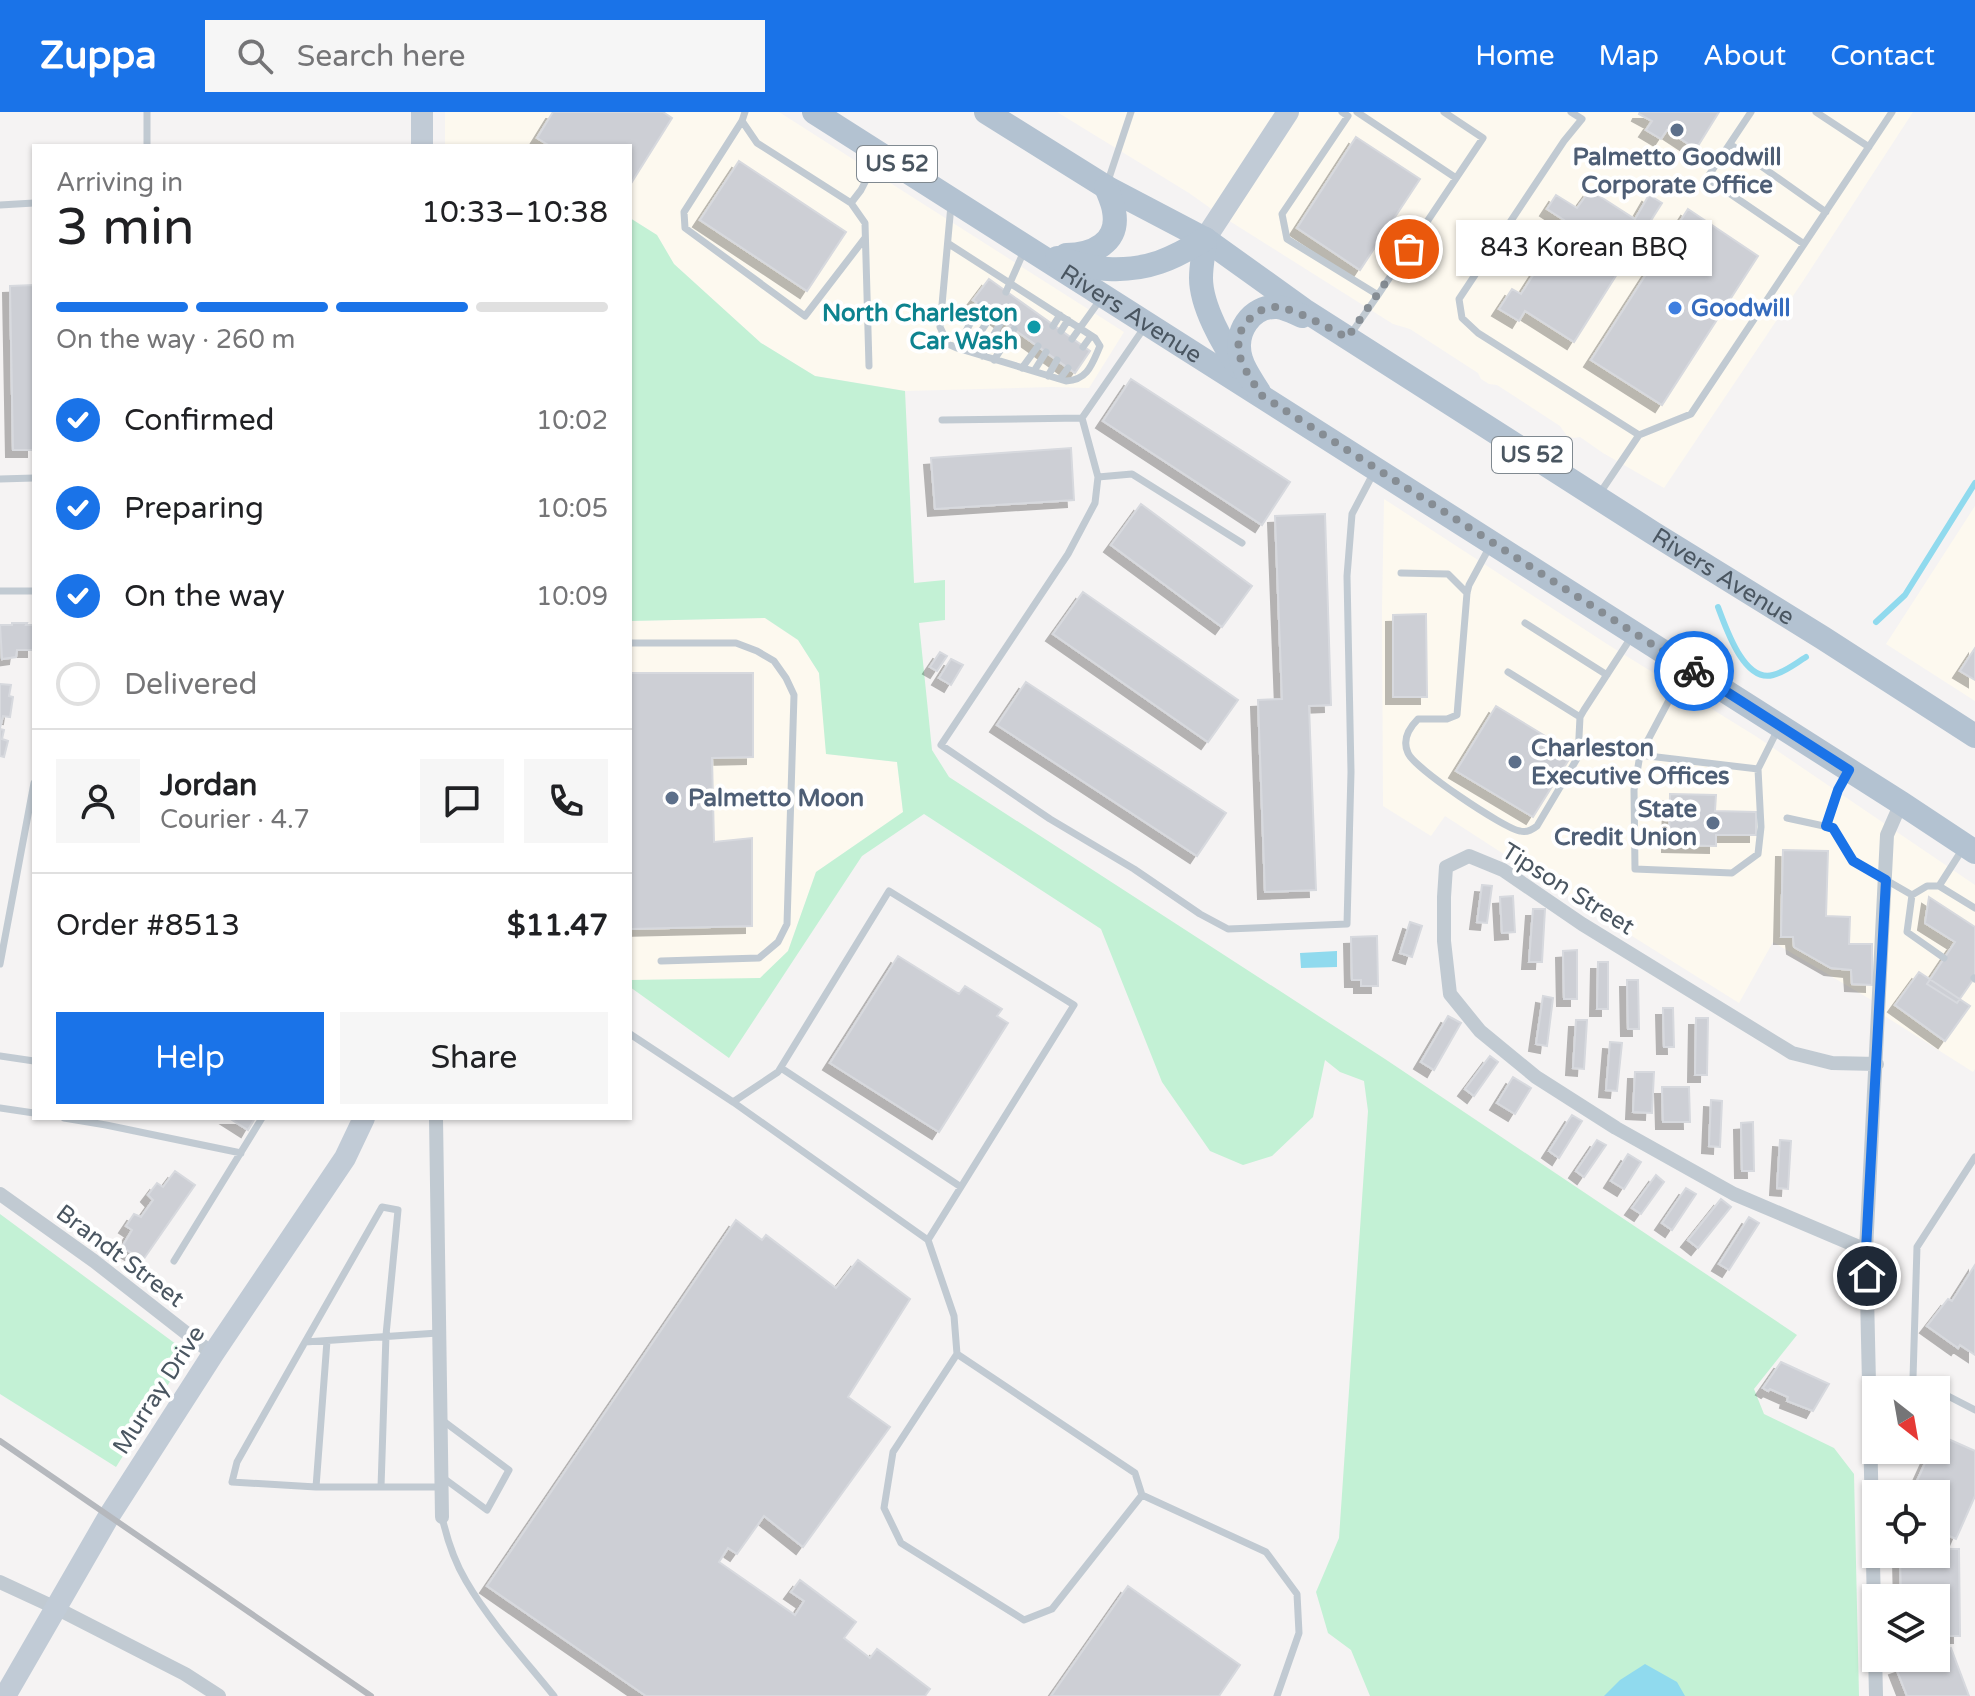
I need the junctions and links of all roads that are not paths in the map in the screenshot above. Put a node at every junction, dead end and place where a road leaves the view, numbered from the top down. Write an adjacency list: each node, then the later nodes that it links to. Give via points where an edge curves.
1 (147, 112): 18 (lane)
2 (422, 112): 19 (street)
3 (745, 112): 17 (lane)
4 (814, 112): 22 (main road, Rivers Avenue / US 52)
5 (986, 112): 24 (main road, Rivers Avenue / US 52)
6 (1131, 112): 24 (lane)
7 (1288, 112): 31 (street)
8 (1357, 112): 23 (lane)
9 (1444, 112): 23 (lane, via 1483,138)
10 (1571, 112): 16 (lane)
11 (1588, 112): 16 (lane)
12 (1751, 112): 20 (lane)
13 (1816, 112): 21 (lane)
14 (1892, 112): 21 (lane)
15 (1347, 113): 39 (lane, via 1282,214 1287,239)
16 (1582, 119): 73 (lane, via 1459,299 1462,318)
17 (742, 121): 27 (lane, via 757,143); 30 (lane, via 684,212 685,228 805,316)
18 (147, 144)
19 (422, 144)
20 (1730, 144): 29 (lane); 33 (lane, via 1707,178)
21 (1869, 147): 29 (lane)
22 (880, 153): 25 (main road, Rivers Avenue / US 52); 27 (lane)
23 (1456, 178): 39 (lane)
24 (1106, 187): 31 (main road, Rivers Avenue / US 52); 34 (main road, via 1114,226 1101,246 1088,254)
25 (952, 199): 32 (lane); 34 (main road, Rivers Avenue / US 52)
26 (32, 203): 28 (lane)
27 (851, 203): 30 (lane, via 865,223)
28 (0, 205)
29 (1826, 212): 33 (lane)
30 (865, 238): 64 (lane)
31 (1205, 239): 34 (main road, via 1162,262 1136,268 1106,269); 53 (main road, Rivers Avenue / US 52); 70 (main road, via 1200,280 1206,305 1228,352)
32 (949, 244): 35 (lane, via 997,279); 58 (lane, via 940,327 948,344)
33 (1804, 244): 73 (lane, via 1691,414)
34 (1032, 250): 35 (lane); 38 (main road, Rivers Avenue / US 52)
35 (1011, 283): 36 (lane); 37 (lane)
36 (1022, 291): 40 (lane); 41 (lane)
37 (1006, 292)
38 (1104, 295): 48 (main road, Rivers Avenue / US 52); 50 (lane)
39 (1378, 295): 53 (lane)
40 (1035, 299): 43 (lane); 45 (lane)
41 (1016, 300)
42 (980, 305): 58 (lane)
43 (1029, 309)
44 (993, 313): 59 (lane)
45 (1060, 315): 47 (lane); 49 (lane)
46 (1002, 320): 61 (lane)
47 (1068, 320): 50 (lane); 52 (lane)
48 (1148, 323): 70 (main road, Rivers Avenue / US 52); 71 (lane)
49 (1053, 326)
50 (1080, 328): 54 (lane); 55 (lane)
51 (1014, 329): 62 (lane)
52 (1061, 331)
53 (1340, 334): 70 (main road, via 1281,307 1253,315 1239,338 1241,359); 78 (main road, Rivers Avenue / US 52)
54 (1091, 336): 57 (lane); 69 (lane, via 1100,346 1088,372 1077,380)
55 (1072, 339)
56 (1038, 346): 65 (lane)
57 (1083, 347)
58 (957, 348): 59 (lane)
59 (968, 351): 61 (lane)
60 (1046, 352): 67 (lane)
61 (982, 356): 62 (lane)
62 (994, 360): 65 (lane)
63 (1057, 360): 68 (lane)
64 (869, 366)
65 (1022, 368): 67 (lane)
66 (1068, 368): 69 (lane)
67 (1034, 371): 68 (lane)
68 (1048, 376): 69 (lane)
69 (1060, 379)
70 (1261, 395): 74 (main road, Rivers Avenue / US 52)
71 (1082, 418): 72 (lane); 75 (lane)
72 (942, 420)
73 (1639, 435): 78 (lane)
74 (1376, 468): 75 (lane, via 1352,514 1347,576 1347,924 1228,929 941,745 1068,554 1095,503); 80 (main road, Rivers Avenue / US 52)
75 (1098, 477): 79 (lane, via 1132,474)
76 (32, 478): 77 (lane)
77 (0, 479)
78 (1597, 497): 93 (main road, Rivers Avenue / US 52)
79 (1242, 543)
80 (1492, 543): 84 (lane); 86 (main road, Rivers Avenue / US 52)
81 (1401, 573): 84 (lane, via 1448,574)
82 (0, 591): 83 (lane)
83 (32, 591)
84 (1467, 593): 91 (lane, via 1457,715 1418,719 1410,727 1408,754 1505,826 1523,832 1537,826 1578,757)
85 (1525, 623): 90 (lane)
86 (1634, 633): 88 (main road, Rivers Avenue / US 52); 90 (lane)
87 (632, 643): 107 (lane, via 736,643 774,661 794,695 787,924 778,942 759,958)
88 (1687, 667): 92 (main road, Rivers Avenue / US 52); 94 (lane)
89 (1508, 672): 91 (lane)
90 (1607, 675): 91 (lane)
91 (1580, 717)
92 (1780, 725): 95 (lane); 96 (main road, Rivers Avenue / US 52)
93 (1975, 736)
94 (1640, 755): 95 (lane); 95 (lane, via 1634,790 1635,869 1732,873 1758,854)
95 (1758, 769)
96 (1849, 770): 98 (main road, Rivers Avenue / US 52); 100 (lane)
97 (32, 794): 108 (lane)
98 (1901, 803): 101 (main road, Rivers Avenue / US 52); 102 (street, via 1887,835)
99 (1787, 818): 100 (lane)
100 (1826, 826): 102 (lane, via 1833,828 1853,861)
101 (1970, 848): 103 (lane)
102 (1886, 880): 104 (lane); 112 (street)
103 (1939, 886): 104 (lane); 105 (lane)
104 (1912, 895): 106 (lane, via 1907,932)
105 (1975, 908)
106 (1944, 958)
107 (661, 961)
108 (0, 964)
109 (632, 1035): 114 (lane)
110 (0, 1056): 111 (lane)
111 (32, 1061)
112 (1877, 1064): 126 (street); 126 (street, Tipson Street, via 1832,1063 1792,1053 1503,870 1469,856 1446,867 1444,941 1450,994 1480,1031 1536,1077 1616,1128 1734,1194)
113 (781, 1068): 114 (lane); 123 (lane); 123 (lane, via 889,891 1074,1005)
114 (733, 1102): 125 (lane)
115 (0, 1108): 116 (lane)
116 (32, 1113)
117 (261, 1120): 121 (lane)
118 (363, 1120): 132 (street, Murray Drive, via 345,1158)
119 (436, 1120): 128 (street)
120 (106, 1121): 121 (lane)
121 (241, 1153): 127 (lane)
122 (1975, 1157): 134 (lane, via 1917,1247 1913,1378)
123 (961, 1187): 125 (lane)
124 (0, 1194): 132 (street, Brandt Street)
125 (928, 1240): 133 (lane, via 954,1316)
126 (1866, 1250): 147 (street)
127 (174, 1261)
128 (438, 1333): 129 (lane); 135 (street)
129 (386, 1335): 130 (lane); 131 (lane, via 398,1210 382,1207); 138 (lane)
130 (327, 1341): 131 (lane); 137 (lane)
131 (305, 1342): 137 (lane, via 237,1462 232,1482)
132 (213, 1354): 142 (street, Murray Drive)
133 (957, 1354): 139 (lane, via 1135,1473); 139 (lane, via 893,1452 884,1508 901,1543 1024,1620 1052,1609)
134 (1975, 1410)
135 (440, 1419): 136 (street); 136 (lane, via 509,1470 487,1510)
136 (441, 1481): 138 (lane); 140 (street)
137 (316, 1487): 138 (lane)
138 (381, 1487)
139 (1142, 1495): 146 (lane, via 1266,1552 1297,1594 1299,1633)
140 (442, 1517): 145 (lane, via 467,1582)
141 (0, 1582): 142 (street)
142 (56, 1608): 143 (street, Murray Drive); 144 (street)
143 (5, 1696)
144 (219, 1696)
145 (554, 1696)
146 (1277, 1696)
147 (1876, 1696)

